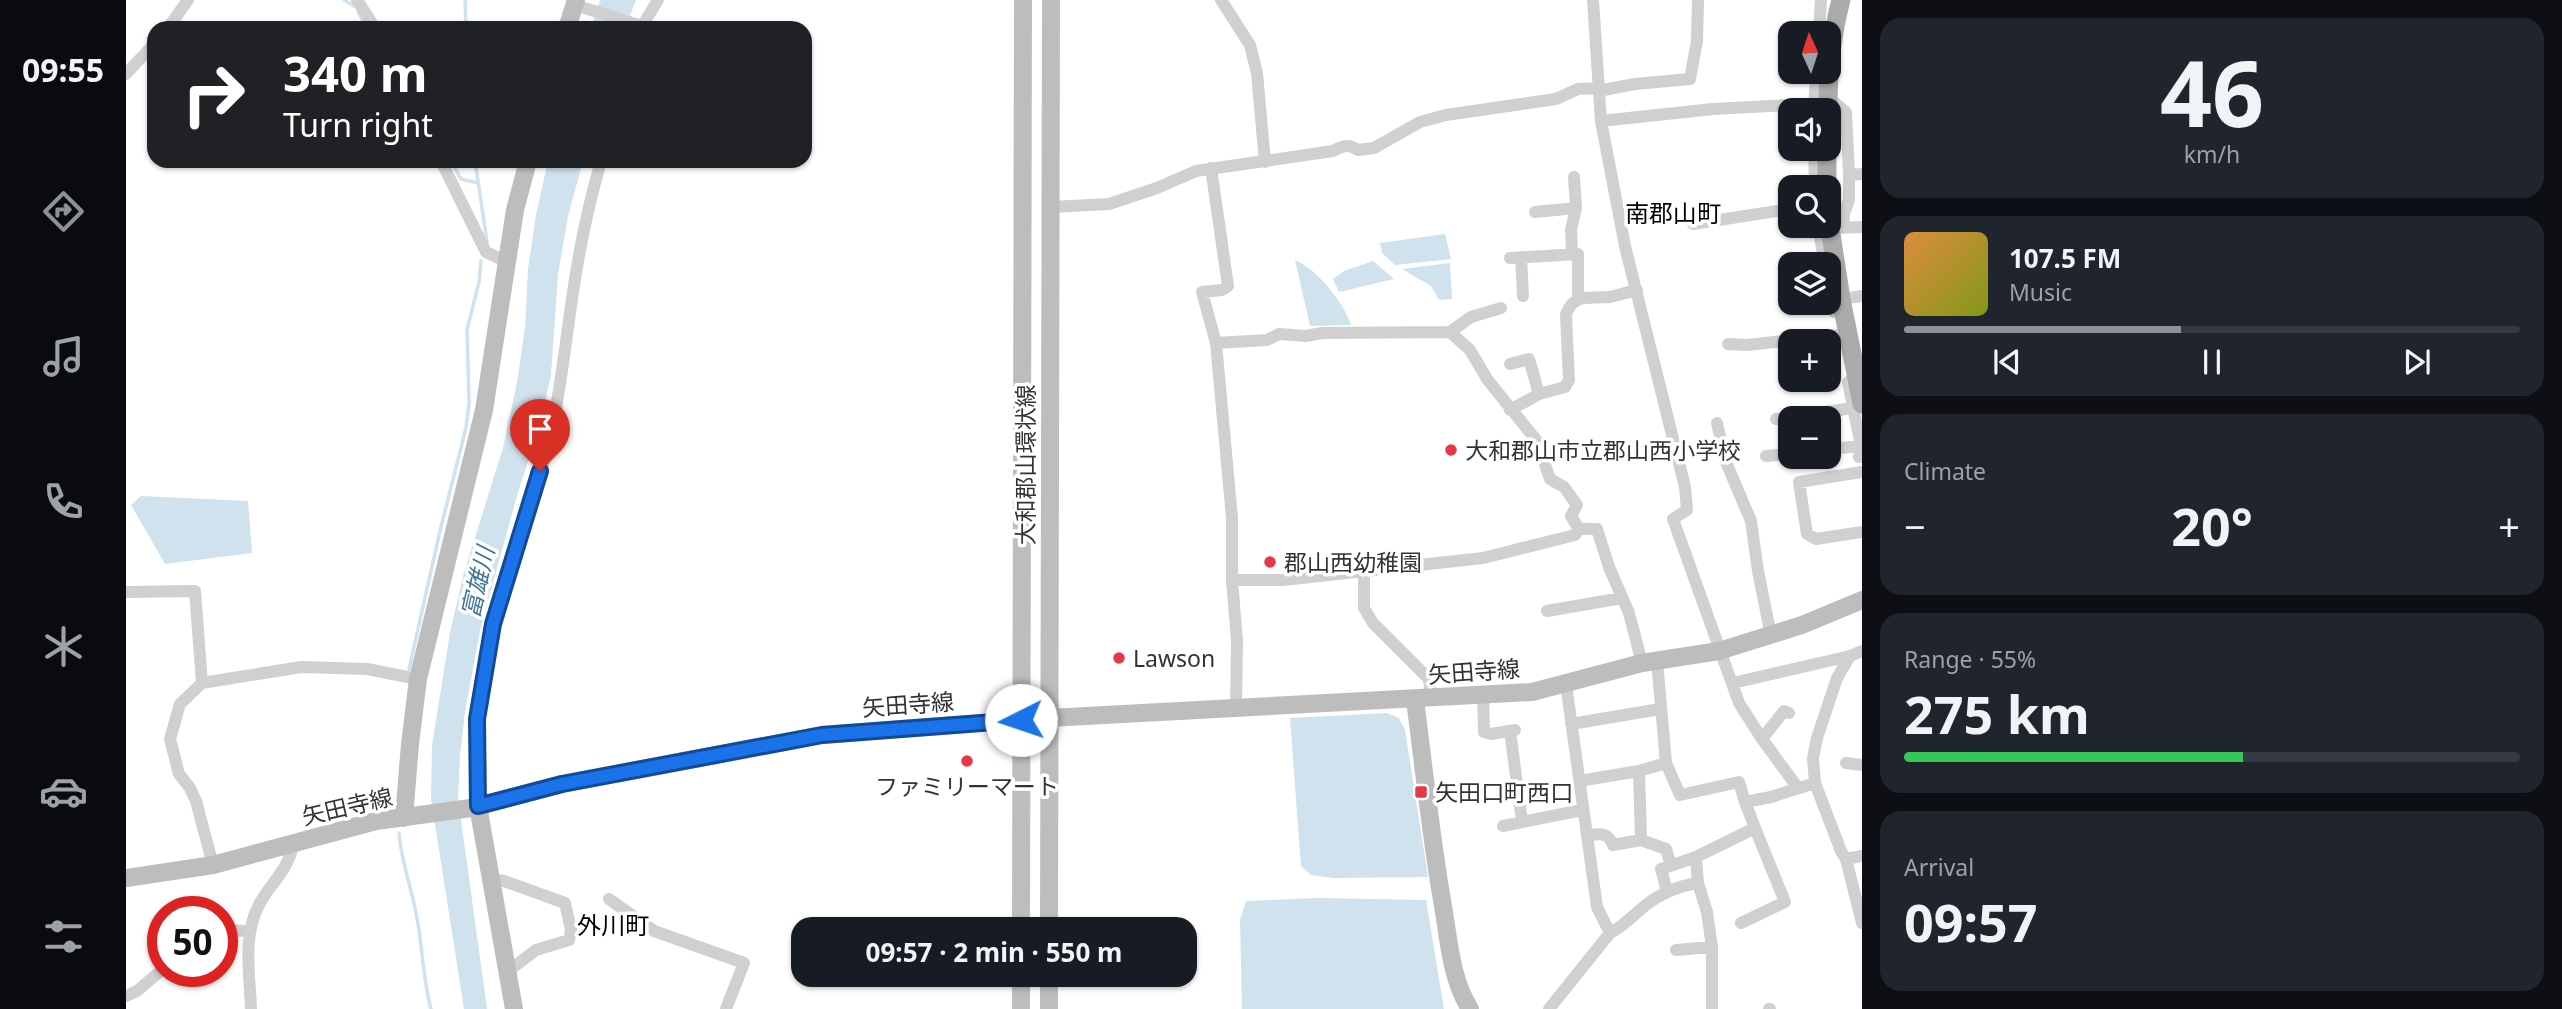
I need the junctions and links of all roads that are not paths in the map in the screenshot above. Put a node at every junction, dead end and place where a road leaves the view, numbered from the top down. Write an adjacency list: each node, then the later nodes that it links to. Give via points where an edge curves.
1 (188, 0): 12 (street)
2 (357, 0): 13 (street)
3 (658, 0): 16 (street)
4 (1023, 0): 89 (main road, 大和郡山環状線)
5 (1051, 0): 33 (main road, 大和郡山環状線)
6 (1221, 0): 25 (street, via 1250,46)
7 (1593, 0): 20 (street)
8 (1699, 0): 20 (street, via 1690,79)
9 (1821, 0): 17 (street)
10 (1842, 0): 21 (main road)
11 (580, 5): 14 (main road); 15 (street)
12 (173, 21)
13 (370, 21)
14 (571, 21)
15 (625, 21)
16 (646, 21)
17 (1820, 21)
18 (147, 52): 19 (street)
19 (126, 74)
20 (1598, 90): 24 (street); 25 (street, via 1578,89 1556,99 1446,115 1420,122 1374,148 1343,146)
21 (1823, 98)
22 (1778, 107): 24 (street)
23 (1841, 111): 30 (street, via 1846,112)
24 (1601, 121): 43 (street)
25 (1265, 162): 29 (street)
26 (445, 168): 42 (street, via 486,252)
27 (526, 168): 42 (main road)
28 (599, 168): 102 (street, via 586,216 555,416 493,624 477,719)
29 (1211, 168): 33 (street, via 1109,204); 52 (street, via 1228,286 1202,292)
30 (1856, 174): 32 (street)
31 (1574, 177): 34 (street)
32 (1856, 200): 37 (street)
33 (1051, 207): 88 (main road, 大和郡山環状線)
34 (1576, 208): 36 (street); 41 (street, via 1570,230)
35 (1778, 211): 38 (street)
36 (1535, 212)
37 (1841, 216)
38 (1693, 224)
39 (1841, 226): 40 (street)
40 (1862, 227)
41 (1572, 254): 45 (street, via 1516,258); 47 (street, via 1577,254)
42 (507, 262): 79 (main road, via 484,410)
43 (1636, 290): 47 (street); 76 (street, via 1685,487 1687,510 1673,519)
44 (1841, 294): 46 (street)
45 (1523, 296)
46 (1862, 296)
47 (1578, 298): 57 (street, via 1566,314 1569,380 1565,387)
48 (1501, 308): 50 (street, via 1471,317)
49 (1841, 309): 55 (main road)
50 (1450, 332): 52 (street, via 1279,334 1267,340); 59 (street, via 1470,351)
51 (1778, 342): 53 (street)
52 (1216, 343): 70 (street, via 1232,518)
53 (1728, 344)
54 (1841, 346): 58 (street)
55 (1857, 350): 58 (main road)
56 (1510, 364): 57 (street, via 1529,359)
57 (1539, 394): 59 (street)
58 (1858, 406): 60 (street); 63 (street)
59 (1510, 410): 67 (street, via 1537,441 1550,479 1564,487 1577,505 1571,516)
60 (1776, 419)
61 (1717, 423): 75 (street, via 1751,521)
62 (1841, 451): 63 (street)
63 (1861, 453): 66 (street)
64 (1778, 455): 65 (street)
65 (1766, 456)
66 (1862, 474): 68 (street, via 1800,482 1807,534 1816,539)
67 (1579, 528): 69 (street, via 1575,535 1483,558); 72 (street, via 1597,529)
68 (1862, 532)
69 (1364, 571): 70 (street); 84 (street, via 1364,608 1429,679)
70 (1232, 580): 85 (street)
71 (126, 592): 80 (street, via 195,591)
72 (1622, 598): 74 (street); 78 (street)
73 (1862, 600): 75 (main road, 矢田寺線)
74 (1547, 611)
75 (1771, 636): 76 (main road, 矢田寺線)
76 (1719, 651): 78 (main road, 矢田寺線); 81 (street)
77 (1856, 654): 81 (street); 97 (street, via 1837,678 1817,738)
78 (1650, 662): 82 (main road, 矢田寺線); 86 (street, via 1660,678)
79 (418, 679): 80 (street, via 367,669 301,667); 104 (main road)
80 (202, 682): 114 (street, via 180,704 170,739 179,774 196,801)
81 (1733, 683): 91 (street, via 1739,703)
82 (1566, 684): 83 (main road, 矢田寺線, via 1532,692); 90 (street)
83 (1483, 694): 84 (main road, 矢田寺線); 100 (street, via 1484,732 1513,731)
84 (1423, 698): 85 (main road, 矢田寺線); 140 (main road, via 1436,867 1458,985)
85 (1236, 709): 88 (main road, 矢田寺線)
86 (1660, 709): 90 (street); 92 (street)
87 (1789, 713): 91 (street, via 1784,711)
88 (1049, 718): 89 (main road, 矢田寺線); 122 (main road, 大和郡山環状線)
89 (1021, 720): 102 (main road, 矢田寺線, via 822,735 562,784); 121 (main road, 大和郡山環状線)
90 (1571, 724): 96 (street)
91 (1762, 739): 98 (street)
92 (1666, 763): 95 (street); 101 (street, via 1680,795 1739,782)
93 (1846, 763): 94 (street)
94 (1862, 765)
95 (1639, 771): 96 (street); 109 (street)
96 (1579, 781): 103 (street)
97 (1815, 783): 98 (street); 113 (street)
98 (1798, 788): 101 (street)
99 (1537, 789): 100 (street)
100 (1518, 792): 105 (street)
101 (1745, 802): 107 (street)
102 (475, 807): 104 (main road, 矢田寺線); 117 (main road)
103 (1582, 810): 105 (street); 108 (street)
104 (410, 817): 110 (main road, 矢田寺線)
105 (1522, 821): 106 (street)
106 (1503, 826)
107 (1755, 828): 112 (street); 123 (street, via 1785,902)
108 (1588, 835): 109 (street, via 1603,834 1614,845); 127 (street, via 1597,907)
109 (1641, 840): 115 (street, via 1666,849)
110 (293, 843): 114 (main road, 矢田寺線); 126 (street, via 292,858 258,906)
111 (1862, 856): 113 (street)
112 (1696, 857): 115 (street); 118 (street)
113 (1846, 859): 124 (street)
114 (213, 865): 116 (main road, 矢田寺線)
115 (1671, 865): 119 (street, via 1661,869)
116 (126, 878)
117 (491, 879): 130 (main road); 130 (street, via 565,903 571,930 569,940 536,950)
118 (1698, 883): 119 (street); 128 (street)
119 (1667, 891): 127 (street)
120 (609, 899): 137 (street, via 654,931 744,963)
121 (1021, 917)
122 (1049, 917)
123 (1741, 923)
124 (1862, 923)
125 (238, 931): 126 (street)
126 (249, 931): 135 (street)
127 (1610, 933): 141 (street)
128 (1712, 947): 129 (street); 142 (street)
129 (1676, 950)
130 (507, 972): 136 (main road)
131 (147, 983): 134 (street)
132 (1021, 987): 138 (main road)
133 (1049, 987): 139 (main road)
134 (126, 996)
135 (251, 1009)
136 (514, 1009)
137 (726, 1009)
138 (1021, 1009)
139 (1049, 1009)
140 (1470, 1009)
141 (1549, 1009)
142 (1712, 1009)

